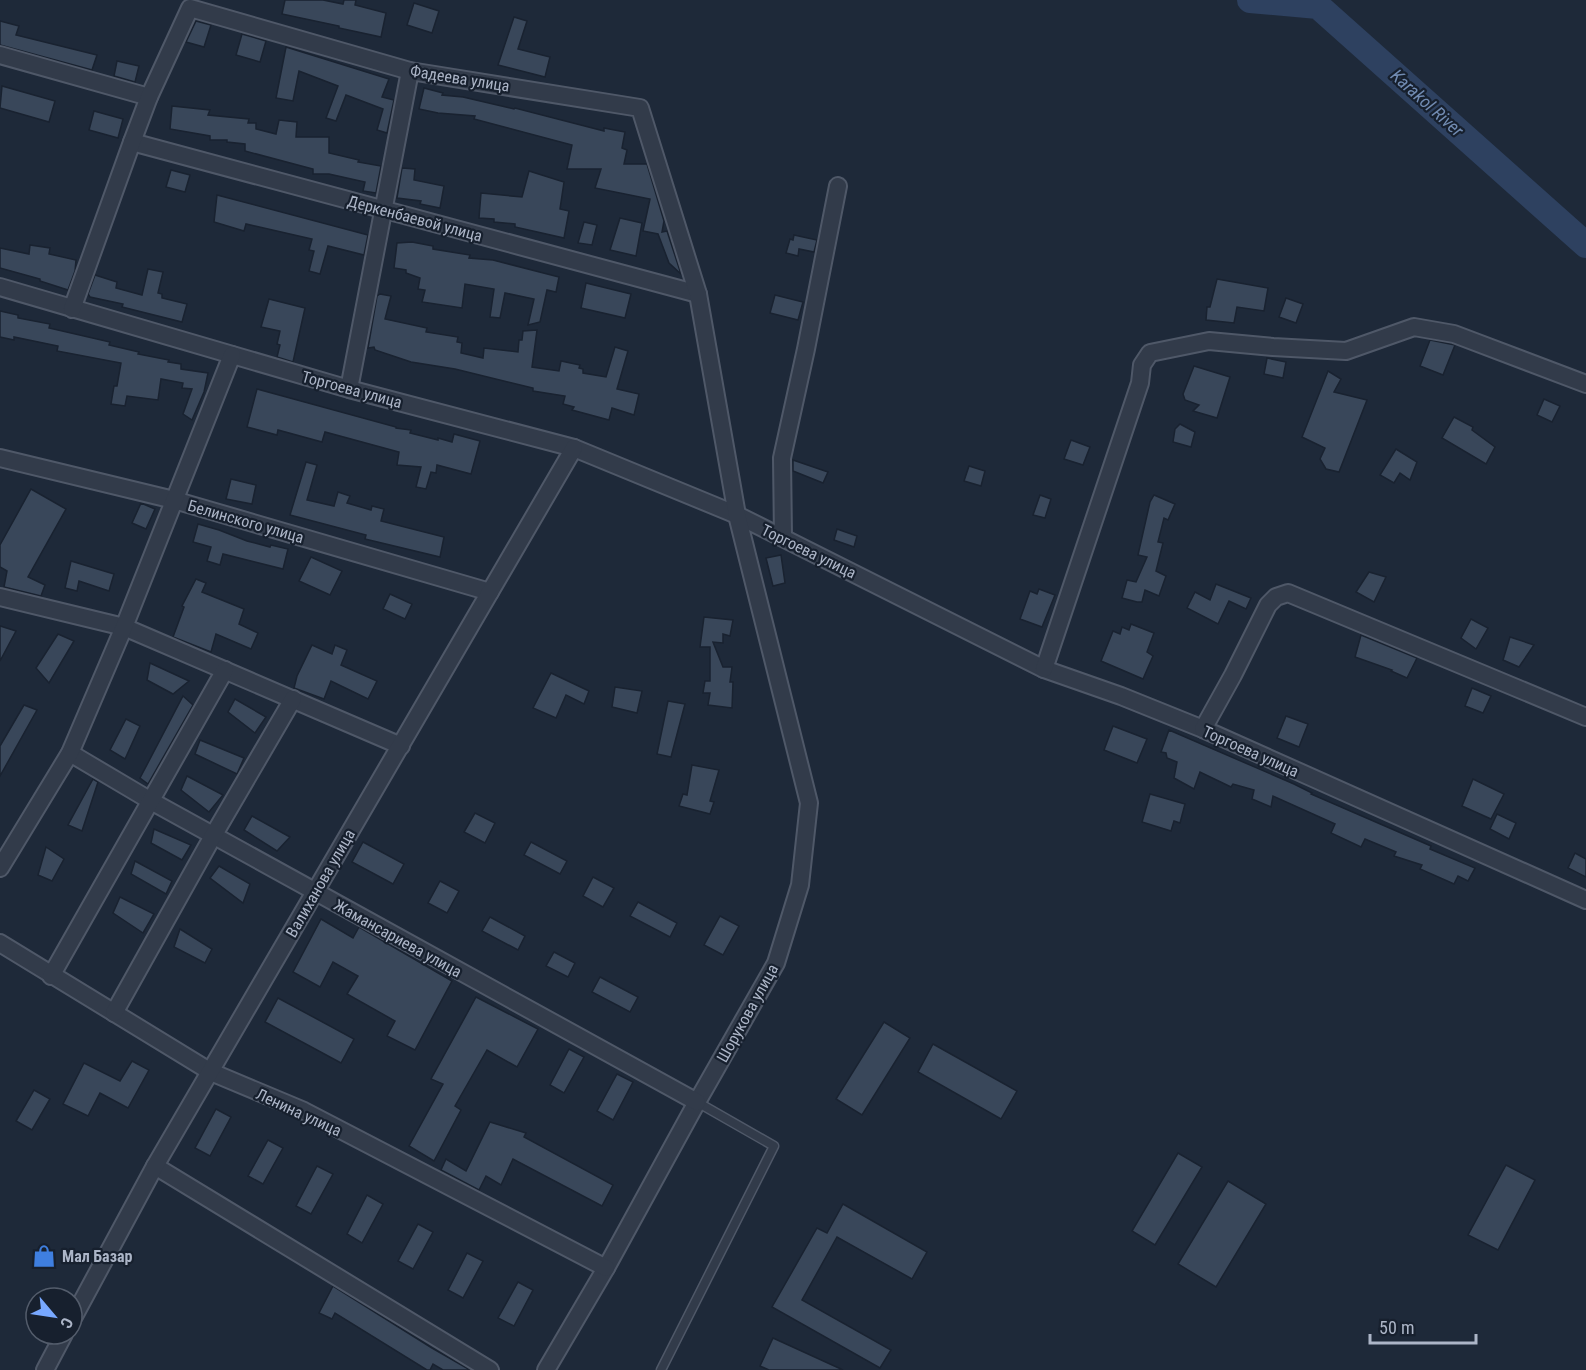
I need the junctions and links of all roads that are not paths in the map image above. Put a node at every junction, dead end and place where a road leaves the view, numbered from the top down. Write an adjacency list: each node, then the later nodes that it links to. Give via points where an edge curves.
1 (0, 55): 3 (street)
2 (410, 71): 3 (street, Фадеева улица, via 190,8); 6 (street); 8 (street, Фадеева улица, via 640,108)
3 (149, 98): 4 (street, Фадеева улица)
4 (132, 142): 6 (street, Деркенбаевой улица); 9 (street, Фадеева улица)
5 (838, 186): 17 (street, via 782,458)
6 (385, 209): 8 (street, Деркенбаевой улица); 12 (street)
7 (0, 287): 9 (street, Торгоева улица)
8 (698, 294): 16 (street, Фадеева улица)
9 (72, 309): 10 (street, Торгоева улица)
10 (232, 355): 12 (street, Торгоева улица); 15 (street)
11 (1586, 384): 21 (street, via 1454,334 1414,327 1346,351 1209,341 1150,353 1142,364 1140,383)
12 (349, 389): 13 (street, Торгоева улица)
13 (574, 448): 16 (street, Торгоева улица); 18 (street, Валиханова улица)
14 (0, 458): 15 (street, Белинского улица)
15 (174, 500): 18 (street, Белинского улица); 20 (street)
16 (737, 515): 17 (street, Торгоева улица); 37 (street, Шорукова улица, via 809,803 800,885 776,963)
17 (783, 537): 21 (street, Торгоева улица)
18 (490, 592): 26 (street, Валиханова улица)
19 (0, 597): 20 (street)
20 (124, 627): 22 (street); 27 (street)
21 (1044, 669): 25 (street, Торгоева улица)
22 (225, 670): 23 (street); 28 (street)
23 (293, 699): 26 (street); 29 (street)
24 (1586, 717): 25 (street, via 1288,593 1268,605)
25 (1203, 729): 32 (street, Торгоева улица)
26 (401, 746): 31 (street, Валиханова улица)
27 (70, 753): 28 (street, Жамансариева улица); 30 (street)
28 (151, 801): 29 (street, Жамансариева улица); 34 (street)
29 (213, 836): 31 (street, Жамансариева улица); 35 (street)
30 (0, 868)
31 (315, 892): 36 (street, Валиханова улица); 37 (street, Жамансариева улица)
32 (1586, 900)
33 (0, 943): 34 (street, Ленина улица)
34 (51, 976): 35 (street, Ленина улица)
35 (114, 1013): 36 (street, Ленина улица)
36 (211, 1072): 38 (street, Валиханова улица); 39 (street, Ленина улица, via 304,1112)
37 (697, 1102): 39 (street, Шорукова улица); 45 (lane, via 774,1146)
38 (155, 1167): 40 (street, Валиханова улица); 43 (street)
39 (606, 1268): 44 (street, Шорукова улица)
40 (84, 1298)
41 (58, 1346): 42 (street)
42 (45, 1370)
43 (490, 1370)
44 (546, 1370)
45 (661, 1370)

